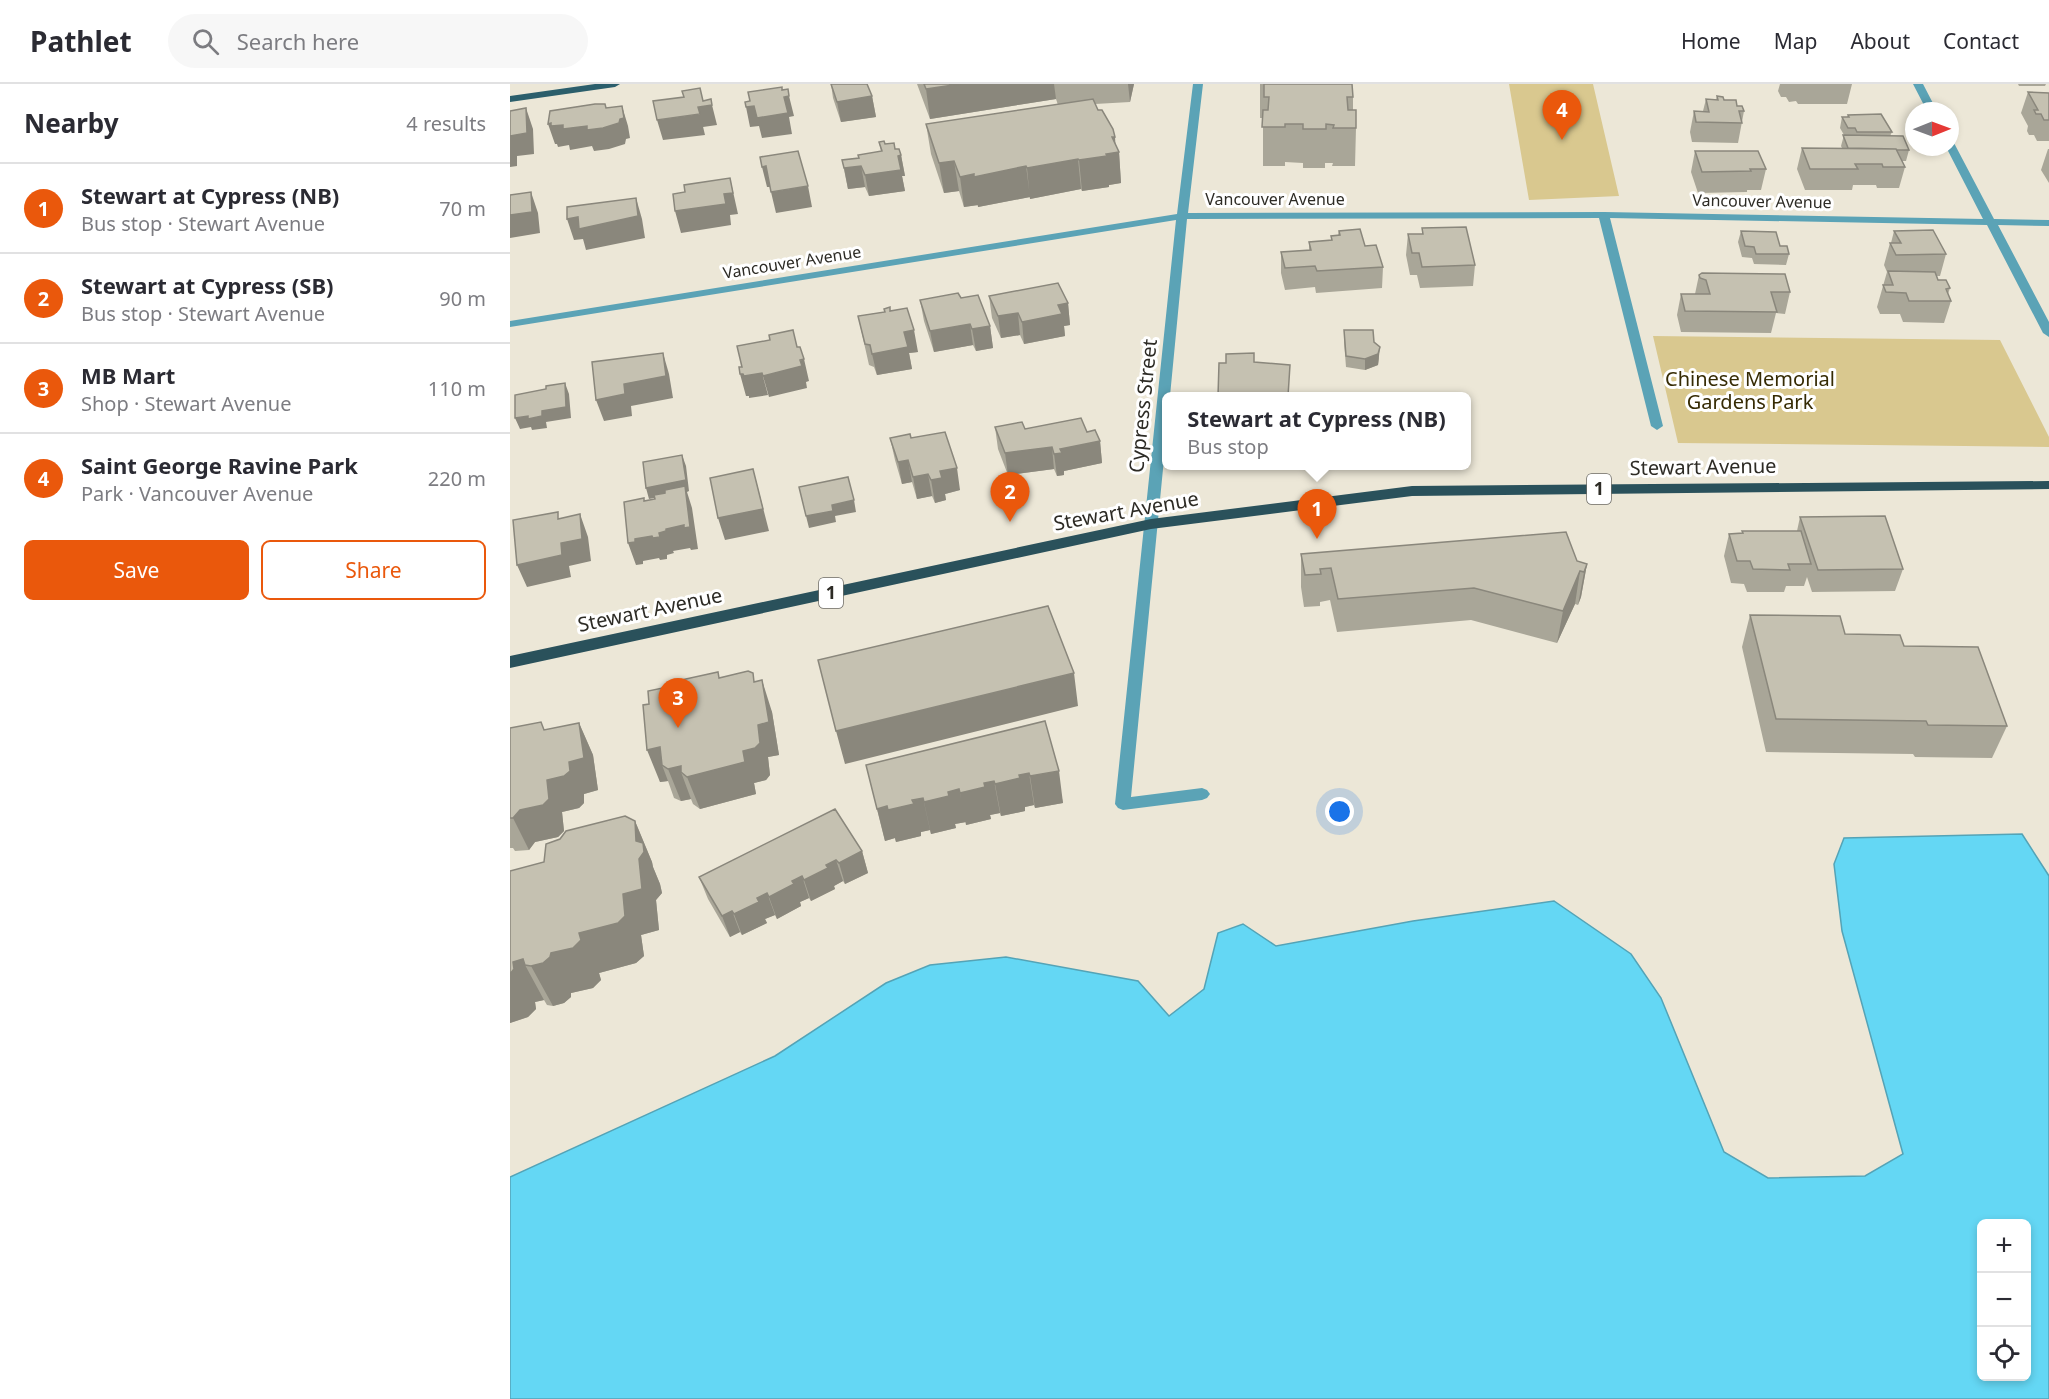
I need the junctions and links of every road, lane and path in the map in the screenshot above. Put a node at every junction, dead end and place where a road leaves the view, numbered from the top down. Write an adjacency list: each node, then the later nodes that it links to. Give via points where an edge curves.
1 (615, 84): 4 (main road)
2 (1198, 84): 8 (street, Cypress Street)
3 (1918, 84): 5 (street)
4 (510, 99)
5 (1927, 102)
6 (1956, 156): 9 (street)
7 (1604, 215): 8 (street, Vancouver Avenue); 9 (street, Vancouver Avenue); 15 (street)
8 (1182, 216): 11 (street, Vancouver Avenue); 13 (street, Cypress Street)
9 (1990, 222): 10 (street, Vancouver Avenue); 12 (street)
10 (2049, 223)
11 (510, 324)
12 (2049, 333)
13 (1164, 392)
14 (1162, 415): 17 (street, Cypress Street)
15 (1657, 426)
16 (2049, 485): 17 (highway, Stewart Avenue / 1, via 1412,491)
17 (1151, 524): 18 (highway, Stewart Avenue / 1); 19 (street, Cypress Street, via 1123,804)
18 (510, 662)
19 (1202, 794)

